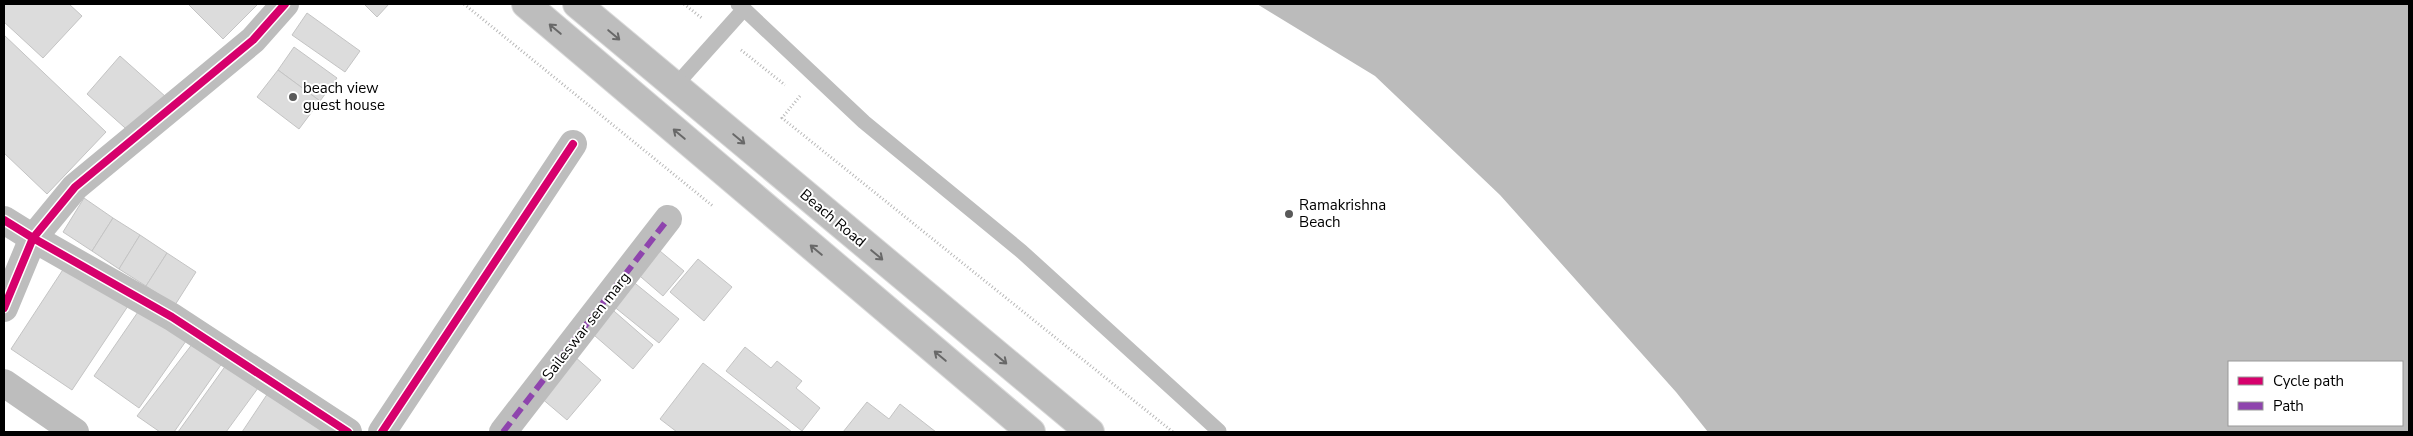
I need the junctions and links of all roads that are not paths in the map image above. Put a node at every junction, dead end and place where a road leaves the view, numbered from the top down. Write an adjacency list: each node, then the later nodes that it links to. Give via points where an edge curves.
1 (285, 4): 9 (street, via 253,40 74,187)
2 (526, 4): 12 (street, one-way to 2)
3 (577, 4): 5 (street, Beach Road, one-way to 5)
4 (741, 6): 5 (lane, via 722,35); 13 (lane, via 864,122 1021,251)
5 (675, 86): 18 (street, Beach Road, one-way to 18)
6 (573, 144): 16 (street)
7 (668, 219): 17 (street, Saileswar sen marg)
8 (4, 220): 9 (street)
9 (33, 238): 10 (street); 15 (street, via 172,317)
10 (4, 308)
11 (4, 383): 14 (street)
12 (1018, 428)
13 (1219, 431)
14 (75, 432)
15 (348, 432)
16 (382, 432)
17 (503, 432)
18 (1090, 432)

